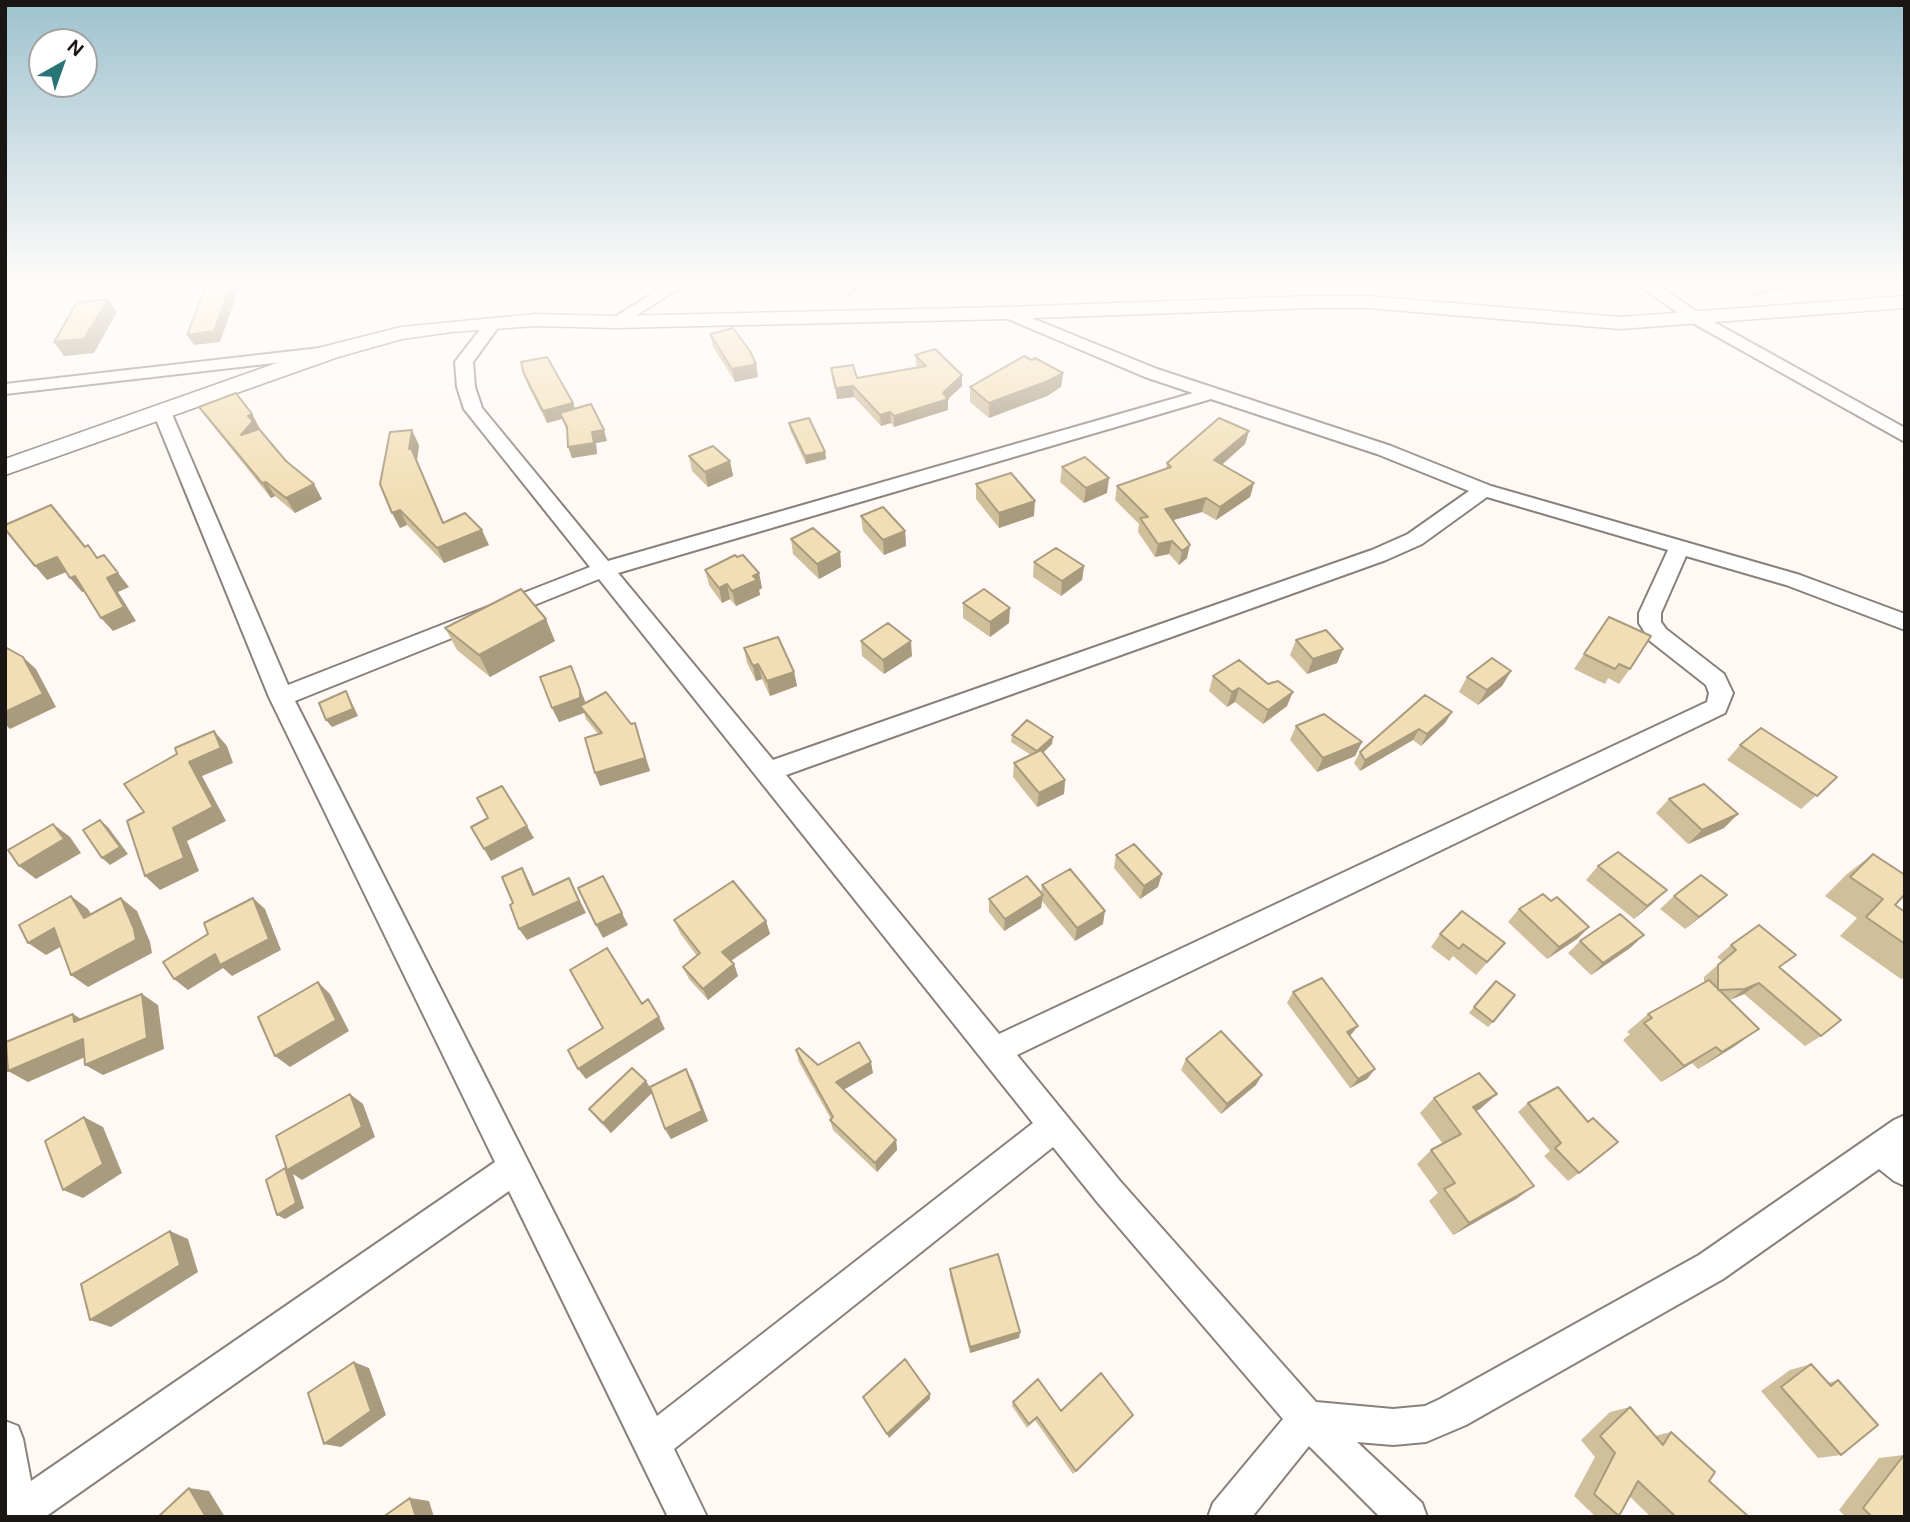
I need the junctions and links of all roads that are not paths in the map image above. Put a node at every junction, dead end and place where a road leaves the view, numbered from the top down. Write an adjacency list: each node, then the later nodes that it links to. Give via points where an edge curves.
1 (286, 357): 6 (street)
2 (316, 357): 8 (street)
3 (468, 357): 13 (street, via 466,387 473,409)
4 (1113, 357): 7 (street)
5 (1765, 357): 9 (street)
6 (5, 389)
7 (1211, 393): 11 (street, via 1384,450); 13 (street)
8 (162, 412): 10 (street); 15 (street)
9 (1905, 436)
10 (5, 467)
11 (1484, 490): 12 (street); 16 (street, via 1415,539 1379,555)
12 (1679, 548): 14 (street, via 1793,580); 17 (street, via 1650,613 1650,623 1658,635 1716,680 1721,693 1717,707)
13 (602, 570): 15 (street); 16 (street)
14 (1905, 622)
15 (281, 697): 20 (street)
16 (767, 772): 17 (street)
17 (994, 1051): 18 (street)
18 (1055, 1126): 21 (street); 23 (street)
19 (1897, 1150): 21 (street, via 1711,1267 1453,1412 1426,1423 1393,1427)
20 (515, 1168): 23 (street); 24 (street)
21 (1307, 1419): 26 (street); 27 (street)
22 (5, 1438): 24 (street)
23 (652, 1443): 25 (street)
24 (16, 1515)
25 (688, 1517)
26 (1227, 1517)
27 (1408, 1517)

